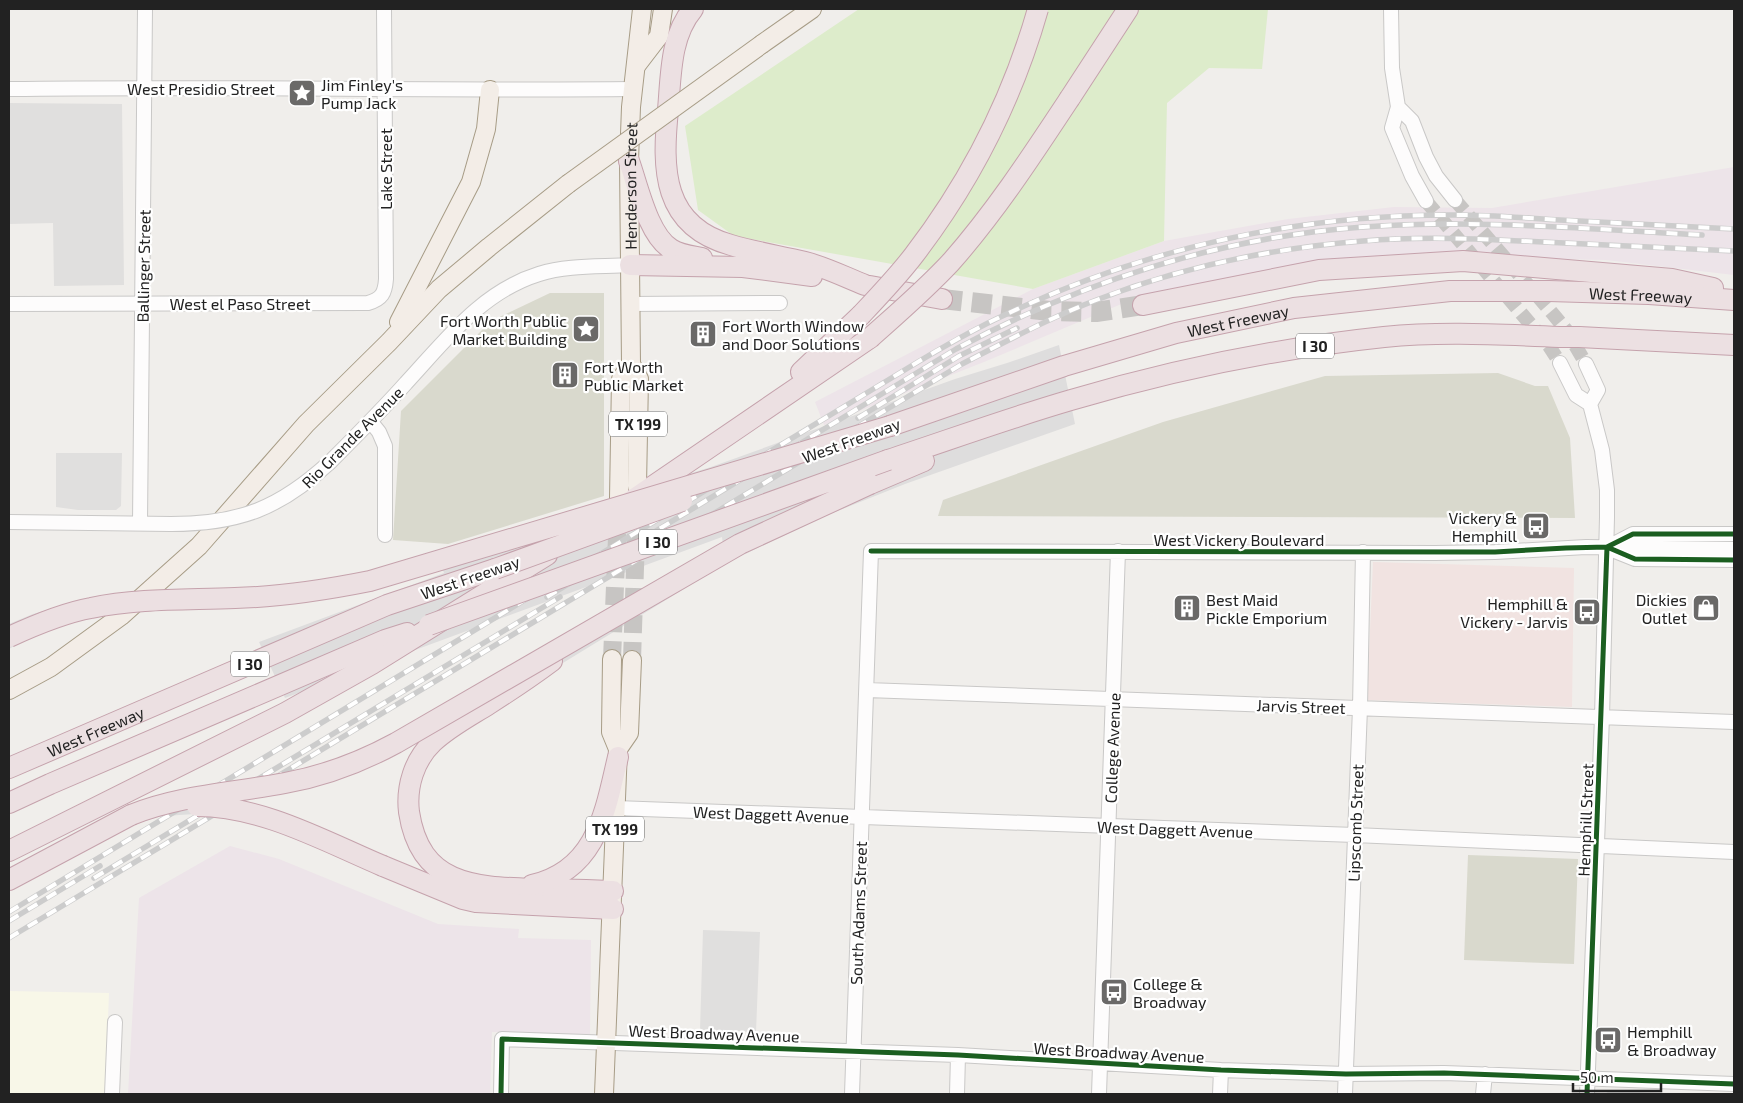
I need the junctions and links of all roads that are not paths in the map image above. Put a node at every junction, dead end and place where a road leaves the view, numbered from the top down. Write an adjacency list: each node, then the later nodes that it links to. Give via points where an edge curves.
1 (146, 9): 11 (street, Ballinger Street)
2 (384, 9): 13 (street, Lake Street)
3 (642, 9): 10 (main road, Henderson Street / TX 199)
4 (663, 9): 10 (main road, via 659,36)
5 (693, 9): 22 (highway, via 676,40 666,134 668,183 680,210 693,226 721,242 807,262)
6 (1038, 9): 39 (highway, bridge, via 995,123 965,177 914,255 861,315)
7 (1128, 9): 39 (highway, bridge, via 1012,184 956,256 870,338)
8 (1391, 9): 16 (street, via 1392,68)
9 (806, 12): 32 (main road, bridge, via 568,184 439,289)
10 (636, 67): 14 (main road, Henderson Street / TX 199)
11 (145, 87): 12 (street, West Presidio Street); 13 (street, West Presidio Street); 27 (street, Ballinger Street)
12 (9, 89)
13 (384, 89): 15 (street, West Presidio Street); 24 (street, Lake Street, via 386,279)
14 (633, 89): 15 (street, West Presidio Street); 17 (main road, Henderson Street / TX 199)
15 (490, 90): 32 (main road, via 486,129 472,182)
16 (1398, 108): 18 (street, via 1412,121 1436,176); 19 (street, via 1392,128)
17 (629, 161): 20 (main road, Henderson Street / TX 199); 21 (highway, via 653,227 668,247 680,253)
18 (1455, 200)
19 (1426, 201)
20 (630, 265): 21 (highway); 30 (main road, Henderson Street / TX 199); 40 (street, Rio Grande Avenue, via 552,272 534,276 496,294 465,318)
21 (743, 267): 22 (highway)
22 (865, 285): 25 (highway)
23 (1734, 292): 31 (highway, via 1672,279 1463,261 1319,270)
24 (380, 298): 27 (street, West el Paso Street, via 368,304)
25 (942, 299)
26 (1734, 300): 41 (highway, West Freeway / I 30, via 1549,291 1450,292 1294,308 1176,333 1064,366)
27 (143, 303): 29 (street, West el Paso Street); 45 (street, Ballinger Street)
28 (780, 303): 30 (street)
29 (9, 304)
30 (630, 304): 35 (main road, Henderson Street / TX 199)
31 (1143, 305)
32 (389, 342): 58 (main road, via 306,424 199,546 121,616 51,667)
33 (1734, 345): 37 (highway, West Freeway / I 30, via 1469,334 1386,337 1293,349 1172,374)
34 (1560, 363): 38 (street, via 1576,396)
35 (631, 364): 42 (main road, Henderson Street / TX 199, via 639,379); 43 (main road, Henderson Street / TX 199, via 621,379)
36 (1586, 364): 38 (street, via 1598,390)
37 (1071, 400): 54 (highway, bridge, via 895,473 740,544); 66 (highway, West Freeway / I 30, bridge, via 888,460 376,644)
38 (1590, 404): 48 (street, Hemphill Street, via 1605,468)
39 (752, 417): 73 (highway, via 599,522 372,664 226,744)
40 (371, 422): 45 (street, Rio Grande Avenue, bridge, via 308,482 273,504 245,515 210,522); 47 (street, via 385,446)
41 (890, 426): 55 (highway, bridge, via 370,581 283,596 107,604 70,613); 65 (highway, West Freeway / I 30, bridge, via 495,569 386,605)
42 (638, 486)
43 (619, 498)
44 (9, 522): 45 (street, Rio Grande Avenue)
45 (140, 523)
46 (1734, 534): 48 (street, West Vickery Boulevard, via 1633,534)
47 (385, 535)
48 (1607, 548): 49 (street); 52 (street, West Vickery Boulevard); 53 (street, West Vickery Boulevard, via 1635,559); 62 (street, Hemphill Street)
49 (1734, 549)
50 (871, 551): 51 (street, West Vickery Boulevard); 59 (street, South Adams Street)
51 (1118, 551): 52 (street, West Vickery Boulevard); 60 (street, College Avenue)
52 (1363, 552): 61 (street, Lipscomb Street)
53 (1734, 560)
54 (602, 624): 68 (highway, bridge, via 396,743 346,767 283,784 166,803); 76 (highway, bridge, via 520,685 432,744 413,775 409,809 413,830 424,853 436,867 468,884)
55 (9, 636)
56 (612, 659): 64 (main road, TX 199, via 611,732)
57 (632, 660): 64 (main road, TX 199, via 630,733)
58 (9, 690)
59 (867, 690): 60 (street, Jarvis Street); 69 (street, South Adams Street)
60 (1114, 699): 61 (street, Jarvis Street); 70 (street, College Avenue)
61 (1360, 708): 62 (street, Jarvis Street); 71 (street, Lipscomb Street)
62 (1602, 717): 63 (street, Jarvis Street); 72 (street, Hemphill Street)
63 (1734, 722)
64 (618, 753): 67 (main road, TX 199); 76 (highway, via 602,819 585,852 561,874)
65 (9, 768)
66 (9, 803)
67 (616, 808): 69 (street, West Daggett Avenue); 77 (main road, TX 199)
68 (131, 815): 75 (highway); 77 (highway, bridge, via 192,806 234,808 281,822 476,902)
69 (861, 817): 70 (street, West Daggett Avenue); 80 (street, South Adams Street)
70 (1109, 826): 71 (street, West Daggett Avenue); 82 (street, College Avenue)
71 (1355, 835): 72 (street, West Daggett Avenue); 84 (street, Lipscomb Street)
72 (1596, 847): 74 (street, West Daggett Avenue); 86 (street, Hemphill Street)
73 (9, 851)
74 (1734, 852)
75 (9, 880)
76 (515, 888): 77 (highway)
77 (613, 900): 79 (main road)
78 (115, 1022): 88 (street)
79 (606, 1042): 80 (street, West Broadway Avenue); 89 (street, West Broadway Avenue, via 502,1039); 90 (main road)
80 (853, 1051): 81 (street, West Broadway Avenue); 91 (street, South Adams Street)
81 (958, 1055): 82 (street, West Broadway Avenue); 92 (street)
82 (1100, 1064): 83 (street, West Broadway Avenue); 93 (street, College Avenue)
83 (1221, 1070): 84 (street, West Broadway Avenue); 94 (street)
84 (1346, 1074): 85 (street, West Broadway Avenue); 95 (street, Lipscomb Street)
85 (1485, 1074): 86 (street, West Broadway Avenue); 96 (street)
86 (1587, 1078): 87 (street, West Broadway Avenue); 97 (street, Hemphill Street)
87 (1734, 1084)
88 (112, 1094)
89 (501, 1094)
90 (604, 1094)
91 (852, 1094)
92 (957, 1094)
93 (1099, 1094)
94 (1220, 1094)
95 (1345, 1094)
96 (1483, 1094)
97 (1587, 1094)

